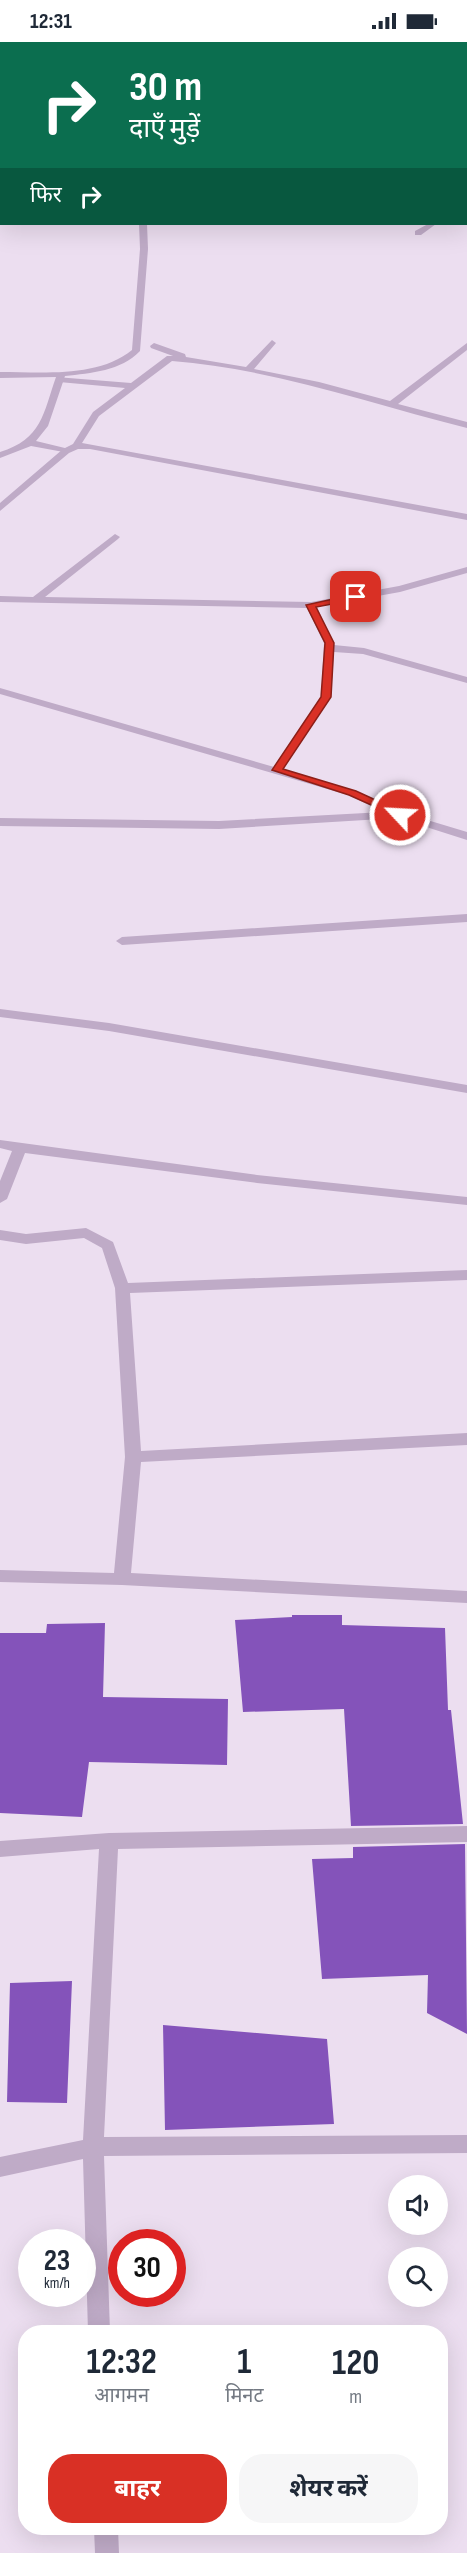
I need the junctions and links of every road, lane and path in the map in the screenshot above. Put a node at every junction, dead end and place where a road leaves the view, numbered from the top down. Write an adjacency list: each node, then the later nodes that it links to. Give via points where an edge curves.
1 (143, 225): 10 (street, via 136,351 116,364)
2 (430, 225): 3 (street)
3 (418, 233)
4 (272, 343): 8 (street)
5 (154, 346): 7 (street)
6 (467, 346): 12 (street)
7 (184, 357): 8 (street); 11 (street, via 170,358)
8 (248, 370): 12 (street)
9 (0, 375): 10 (street)
10 (60, 377): 11 (street); 14 (street, via 41,432)
11 (132, 386): 15 (street, via 96,414)
12 (392, 404): 13 (street)
13 (467, 425)
14 (32, 443): 16 (street); 17 (street, via 20,451)
15 (76, 446): 16 (street); 19 (street, via 150,456)
16 (66, 451): 18 (street)
17 (0, 455)
18 (0, 508)
19 (467, 517)
20 (115, 537): 23 (street)
21 (467, 570): 24 (street, via 400,589)
22 (0, 598): 23 (street)
23 (37, 598): 24 (street)
24 (311, 605): 25 (street)
25 (329, 648): 26 (street, via 364,651); 28 (street, via 326,697)
26 (467, 680)
27 (0, 691): 28 (street)
28 (277, 770): 29 (street, via 352,793)
29 (400, 815): 30 (street, via 219,825); 31 (street)
30 (0, 822)
31 (467, 836)
32 (467, 918): 33 (street)
33 (122, 941)
34 (0, 1013): 35 (street, via 120,1029)
35 (467, 1089)
36 (0, 1144): 37 (street)
37 (20, 1148): 38 (street); 39 (street)
38 (0, 1199)
39 (467, 1201)
40 (0, 1235): 42 (street, via 26,1239 86,1233 108,1245)
41 (467, 1275): 42 (street)
42 (122, 1288): 44 (street)
43 (467, 1439): 44 (street)
44 (133, 1457): 46 (street)
45 (0, 1576): 46 (street)
46 (122, 1579): 47 (street)
47 (467, 1597)
48 (467, 1834): 49 (street)
49 (108, 1841): 50 (street); 52 (street)
50 (0, 1849)
51 (467, 2144): 52 (street)
52 (93, 2147): 53 (street); 54 (street)
53 (0, 2167)
54 (99, 2325)
55 (106, 2535): 56 (street)
56 (107, 2553)

